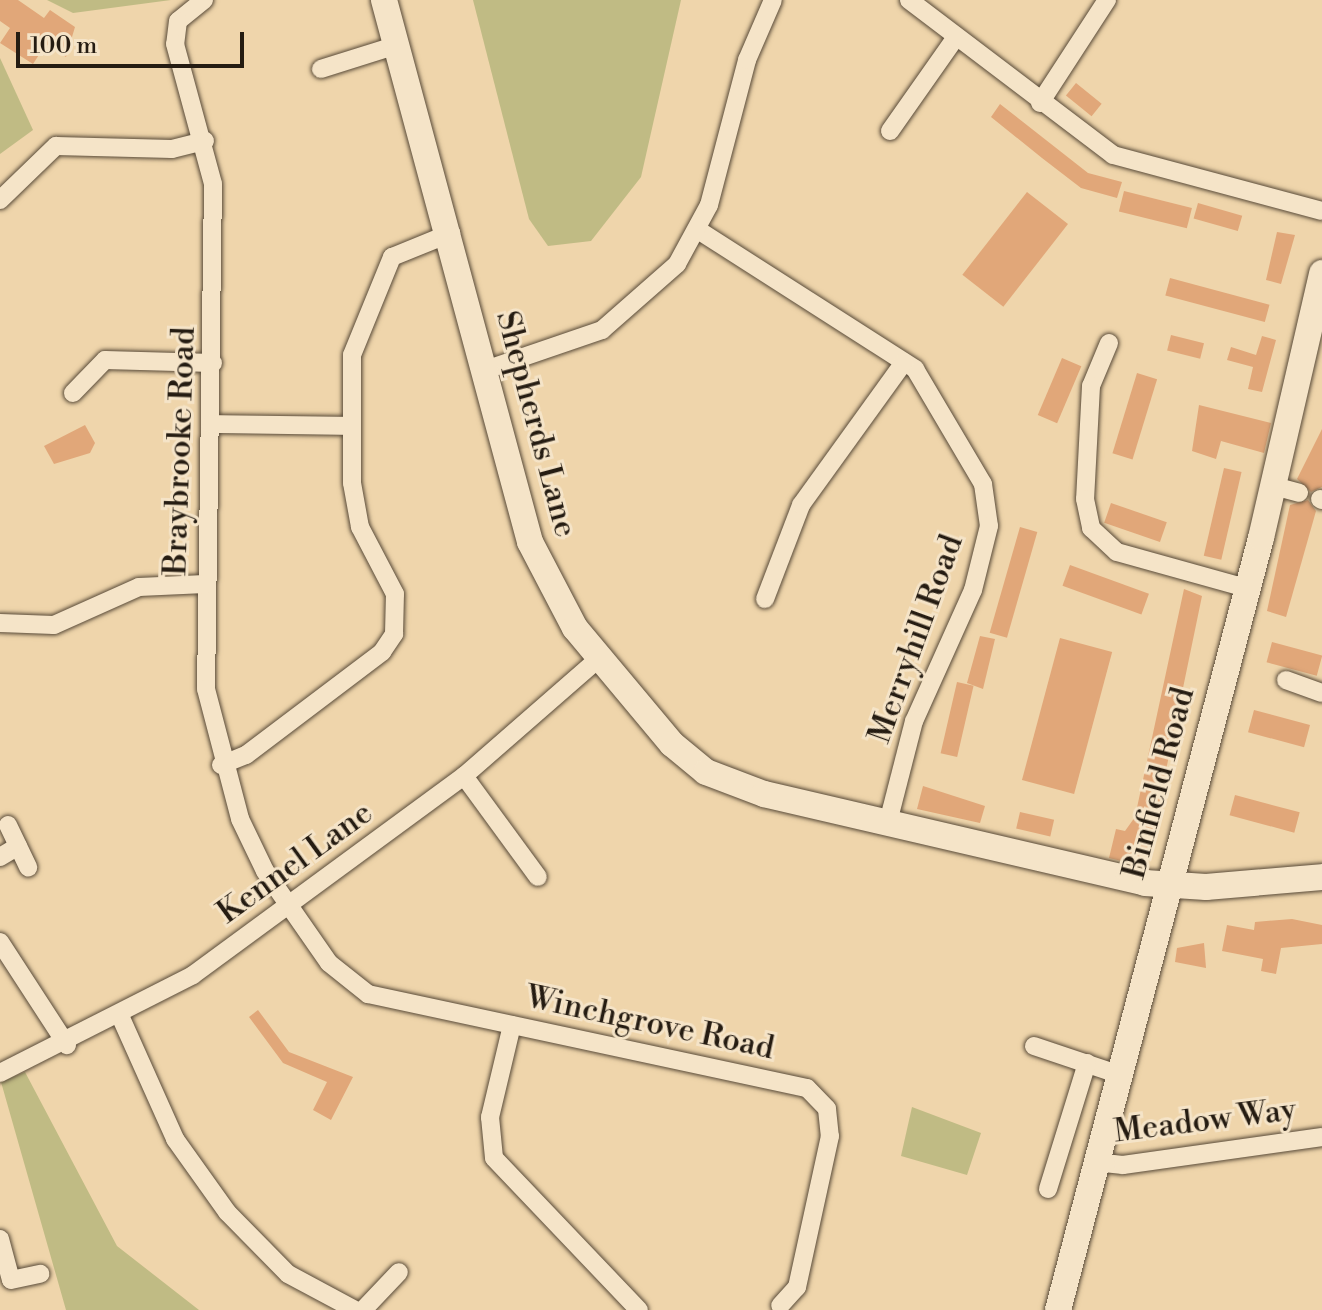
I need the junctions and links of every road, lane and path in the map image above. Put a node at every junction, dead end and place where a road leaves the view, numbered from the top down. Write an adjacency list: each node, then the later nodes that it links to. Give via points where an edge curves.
1 (204, 0): 11 (street, Braybrooke Road, via 178,21 175,44)
2 (384, 0): 7 (street, Shepherds Lane)
3 (773, 0): 14 (street, via 747,60)
4 (909, 0): 6 (street)
5 (1107, 0): 9 (street)
6 (956, 37): 9 (street); 10 (street)
7 (397, 45): 8 (street); 15 (street, Shepherds Lane)
8 (321, 69)
9 (1040, 103): 13 (street, via 1113,155)
10 (890, 131)
11 (205, 141): 12 (street, via 172,149 56,146); 20 (street, Braybrooke Road, via 215,220)
12 (0, 200)
13 (1322, 211)
14 (698, 230): 19 (street, Merryhill Road); 21 (street, via 666,277 602,330)
15 (451, 233): 21 (street, Shepherds Lane); 24 (street, via 405,246 387,265 352,355)
16 (1322, 273): 18 (street, Binfield Road)
17 (1109, 343): 28 (street, via 1091,386 1085,499 1091,528 1117,552)
18 (1314, 348): 25 (street, Binfield Road)
19 (904, 362): 29 (street, via 801,505); 36 (street, Merryhill Road, via 924,378 972,460 989,526 968,604 914,721)
20 (213, 363): 22 (street, via 105,360); 23 (street, Braybrooke Road)
21 (485, 370): 31 (street, Shepherds Lane, via 530,542 557,599)
22 (73, 393)
23 (211, 424): 24 (street); 27 (street, Braybrooke Road)
24 (348, 426): 34 (street, via 360,527 395,594 394,634 382,652 246,755)
25 (1270, 485): 26 (street); 28 (street, Binfield Road)
26 (1299, 493)
27 (205, 584): 30 (street, via 139,587 54,625); 34 (street, Braybrooke Road, via 206,689)
28 (1246, 588): 43 (street, Binfield Road)
29 (765, 599)
30 (0, 623)
31 (598, 659): 35 (street, Kennel Lane); 36 (street, Shepherds Lane, via 660,733 706,772)
32 (1286, 680): 33 (street)
33 (1322, 693)
34 (221, 765): 44 (street, Braybrooke Road, via 252,845)
35 (464, 776): 41 (street); 44 (street, Kennel Lane)
36 (888, 822): 43 (street, Shepherds Lane)
37 (8, 825): 38 (street)
38 (18, 846): 39 (street); 40 (street)
39 (0, 857)
40 (28, 867)
41 (538, 877)
42 (1322, 877): 43 (street, Shepherds Lane)
43 (1168, 885): 52 (street, Binfield Road)
44 (289, 905): 46 (street, Kennel Lane); 47 (street, Winchgrove Road, via 329,963 357,988)
45 (0, 942): 48 (street)
46 (121, 1018): 48 (street, Kennel Lane); 60 (street, via 175,1139 227,1212 288,1274)
47 (512, 1025): 59 (street, Winchgrove Road, via 774,1078 807,1088 827,1109 830,1136 797,1287); 62 (street, via 490,1117 494,1158)
48 (67, 1045): 51 (street, Kennel Lane)
49 (1034, 1046): 50 (street)
50 (1087, 1063): 52 (street); 55 (street)
51 (0, 1073)
52 (1117, 1074): 54 (street, Binfield Road)
53 (1322, 1137): 54 (street, Meadow Way, via 1123,1165)
54 (1095, 1162): 63 (street, Binfield Road)
55 (1048, 1189)
56 (0, 1239): 58 (street, via 11,1280)
57 (399, 1272): 61 (street)
58 (40, 1274)
59 (777, 1309)
60 (355, 1310)
61 (363, 1310)
62 (639, 1310)
63 (1058, 1310)

